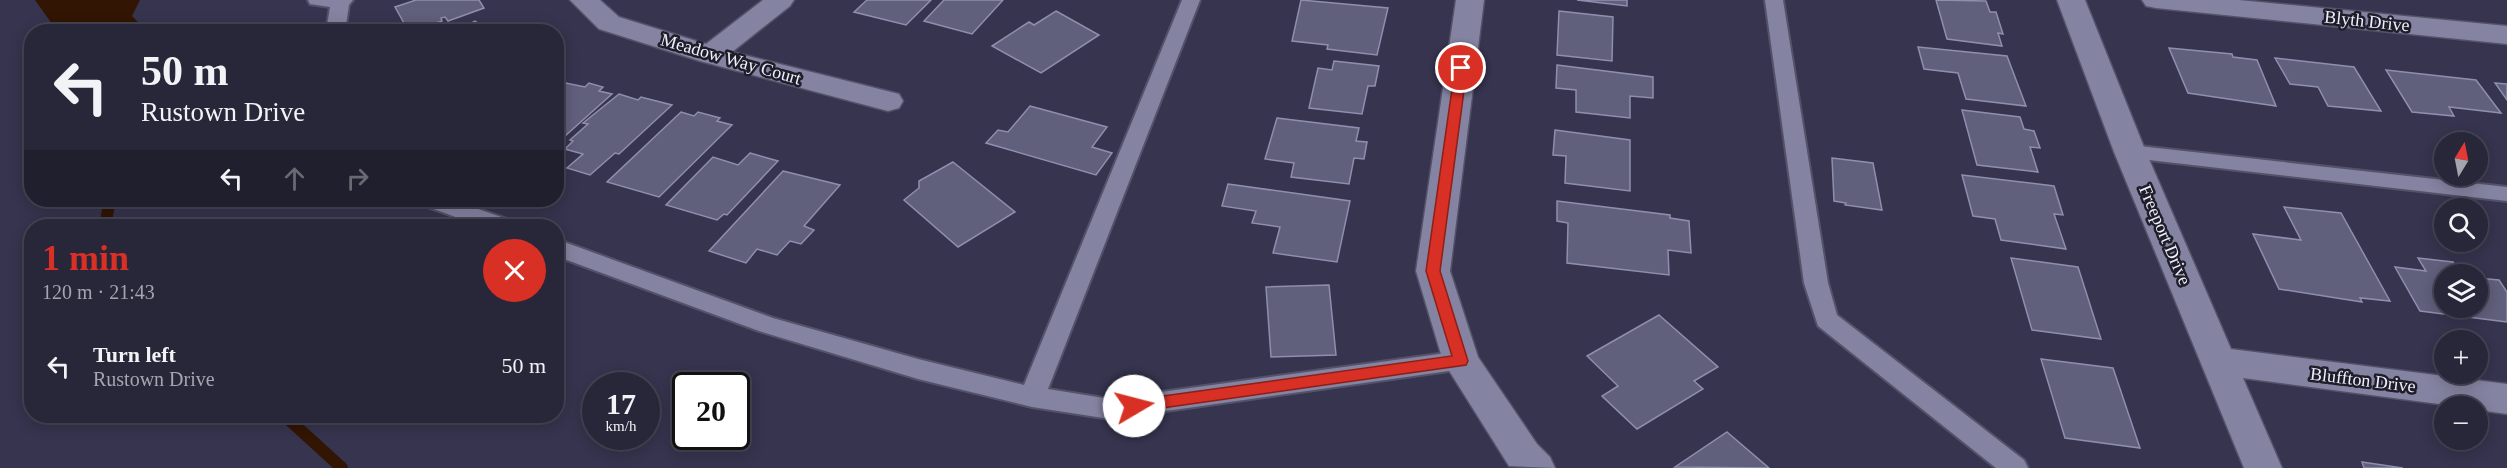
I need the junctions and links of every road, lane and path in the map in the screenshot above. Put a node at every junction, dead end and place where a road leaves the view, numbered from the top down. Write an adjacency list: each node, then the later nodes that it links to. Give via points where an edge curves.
1 (316, 0): 9 (lane)
2 (584, 0): 12 (street, Meadow Way Court, via 609,23)
3 (780, 0): 12 (street)
4 (1191, 0): 21 (lane)
5 (1470, 0): 19 (street, via 1433,271)
6 (1774, 0): 24 (lane, via 1816,283 1826,320)
7 (2071, 0): 14 (street, Freeport Drive)
8 (2156, 0): 11 (street, Blyth Drive)
9 (342, 1): 10 (lane)
10 (337, 24)
11 (2507, 35)
12 (710, 55): 13 (street, Meadow Way Court)
13 (888, 101)
14 (2130, 152): 15 (lane); 20 (street, Freeport Drive)
15 (2507, 194)
16 (449, 207): 17 (lane)
17 (483, 219)
18 (564, 250): 21 (lane, via 767,325 968,383)
19 (1461, 361): 21 (lane, via 1110,409); 23 (street, via 1523,455)
20 (2219, 362): 22 (street, Bluffton Drive); 25 (street, Freeport Drive)
21 (1032, 397)
22 (2507, 399)
23 (1536, 468)
24 (2015, 468)
25 (2263, 468)

